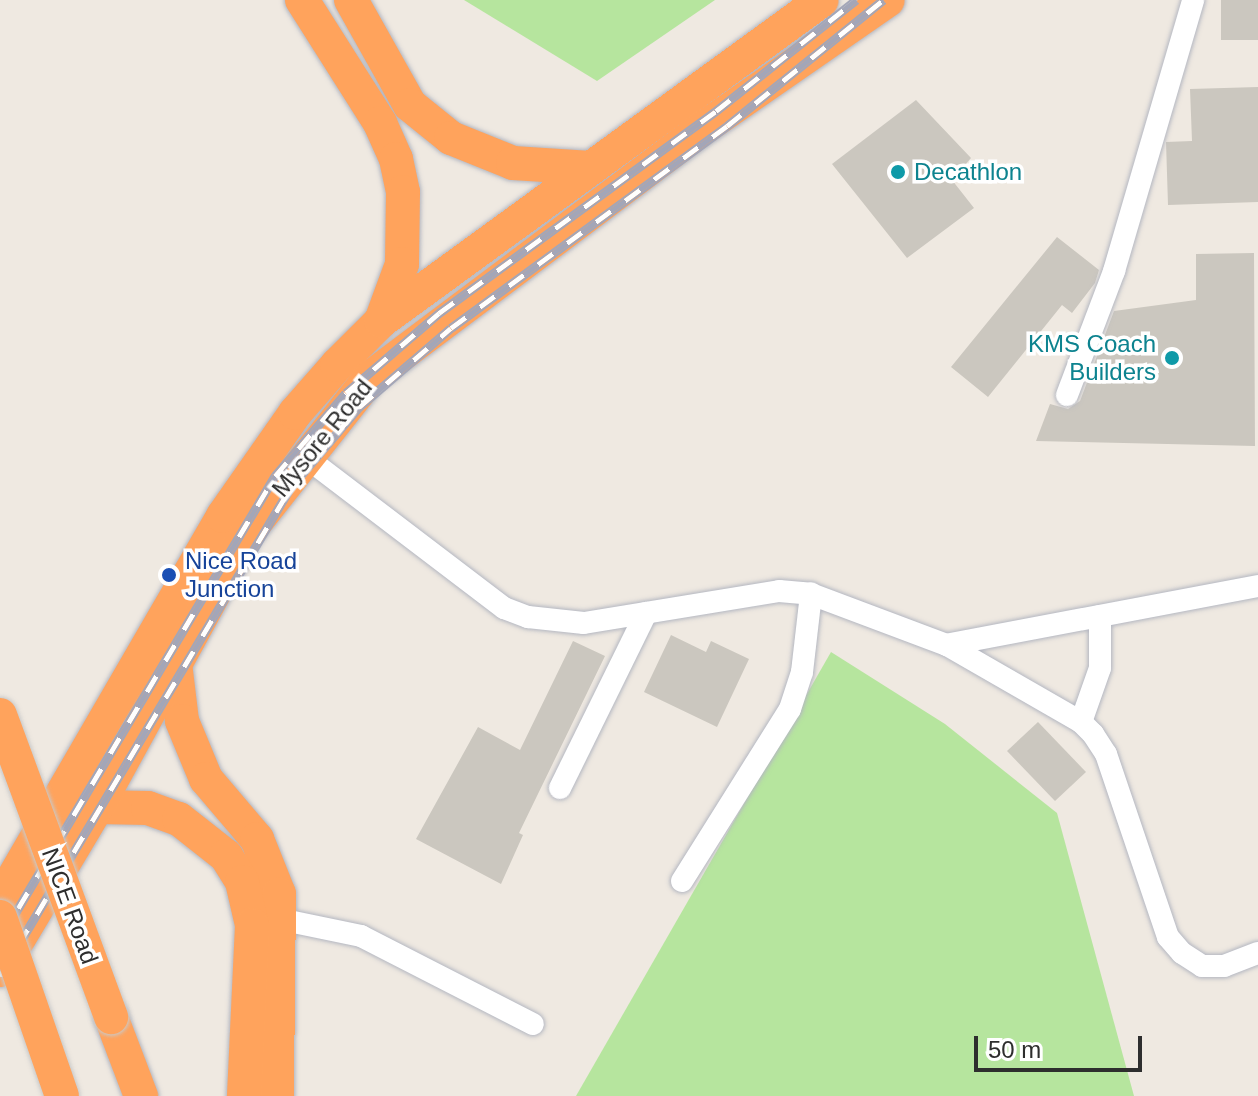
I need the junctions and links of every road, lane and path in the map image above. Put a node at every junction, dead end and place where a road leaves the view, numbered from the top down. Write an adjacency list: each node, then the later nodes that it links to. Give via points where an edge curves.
1 (302, 0): 7 (highway, via 380,123 396,159 403,192 402,264)
2 (351, 0): 6 (highway, via 410,105 451,138 513,163)
3 (822, 0): 6 (highway, Mysore Road)
4 (888, 0): 9 (highway, Mysore Road, via 607,198 370,378)
5 (1193, 0): 8 (street, via 1114,271)
6 (591, 168): 7 (highway, Mysore Road)
7 (381, 321): 21 (highway, Mysore Road, via 295,413 223,516)
8 (1067, 395)
9 (303, 455): 12 (street, via 504,608 556,623); 15 (highway, Mysore Road, via 247,533)
10 (1258, 586): 13 (street)
11 (811, 594): 12 (street, via 779,591); 14 (street); 20 (street, via 802,672 790,709)
12 (646, 613): 18 (street)
13 (1100, 616): 14 (street); 17 (street, via 1100,668)
14 (947, 645): 17 (street)
15 (175, 663): 19 (highway, Mysore Road); 23 (highway, via 182,721 206,779 257,839 279,894)
16 (0, 715): 28 (highway, NICE Road, bridge)
17 (1081, 722): 24 (street, via 1106,754 1168,937 1202,966 1224,966)
18 (560, 788)
19 (97, 807): 25 (highway, Mysore Road); 29 (highway, via 148,808 179,819 226,856 242,882 252,925)
20 (682, 881)
21 (0, 901)
22 (0, 917): 27 (highway, bridge)
23 (279, 919): 26 (street, via 361,936); 30 (highway)
24 (1258, 953)
25 (0, 970)
26 (533, 1024)
27 (62, 1096)
28 (141, 1096)
29 (244, 1096)
30 (277, 1096)

